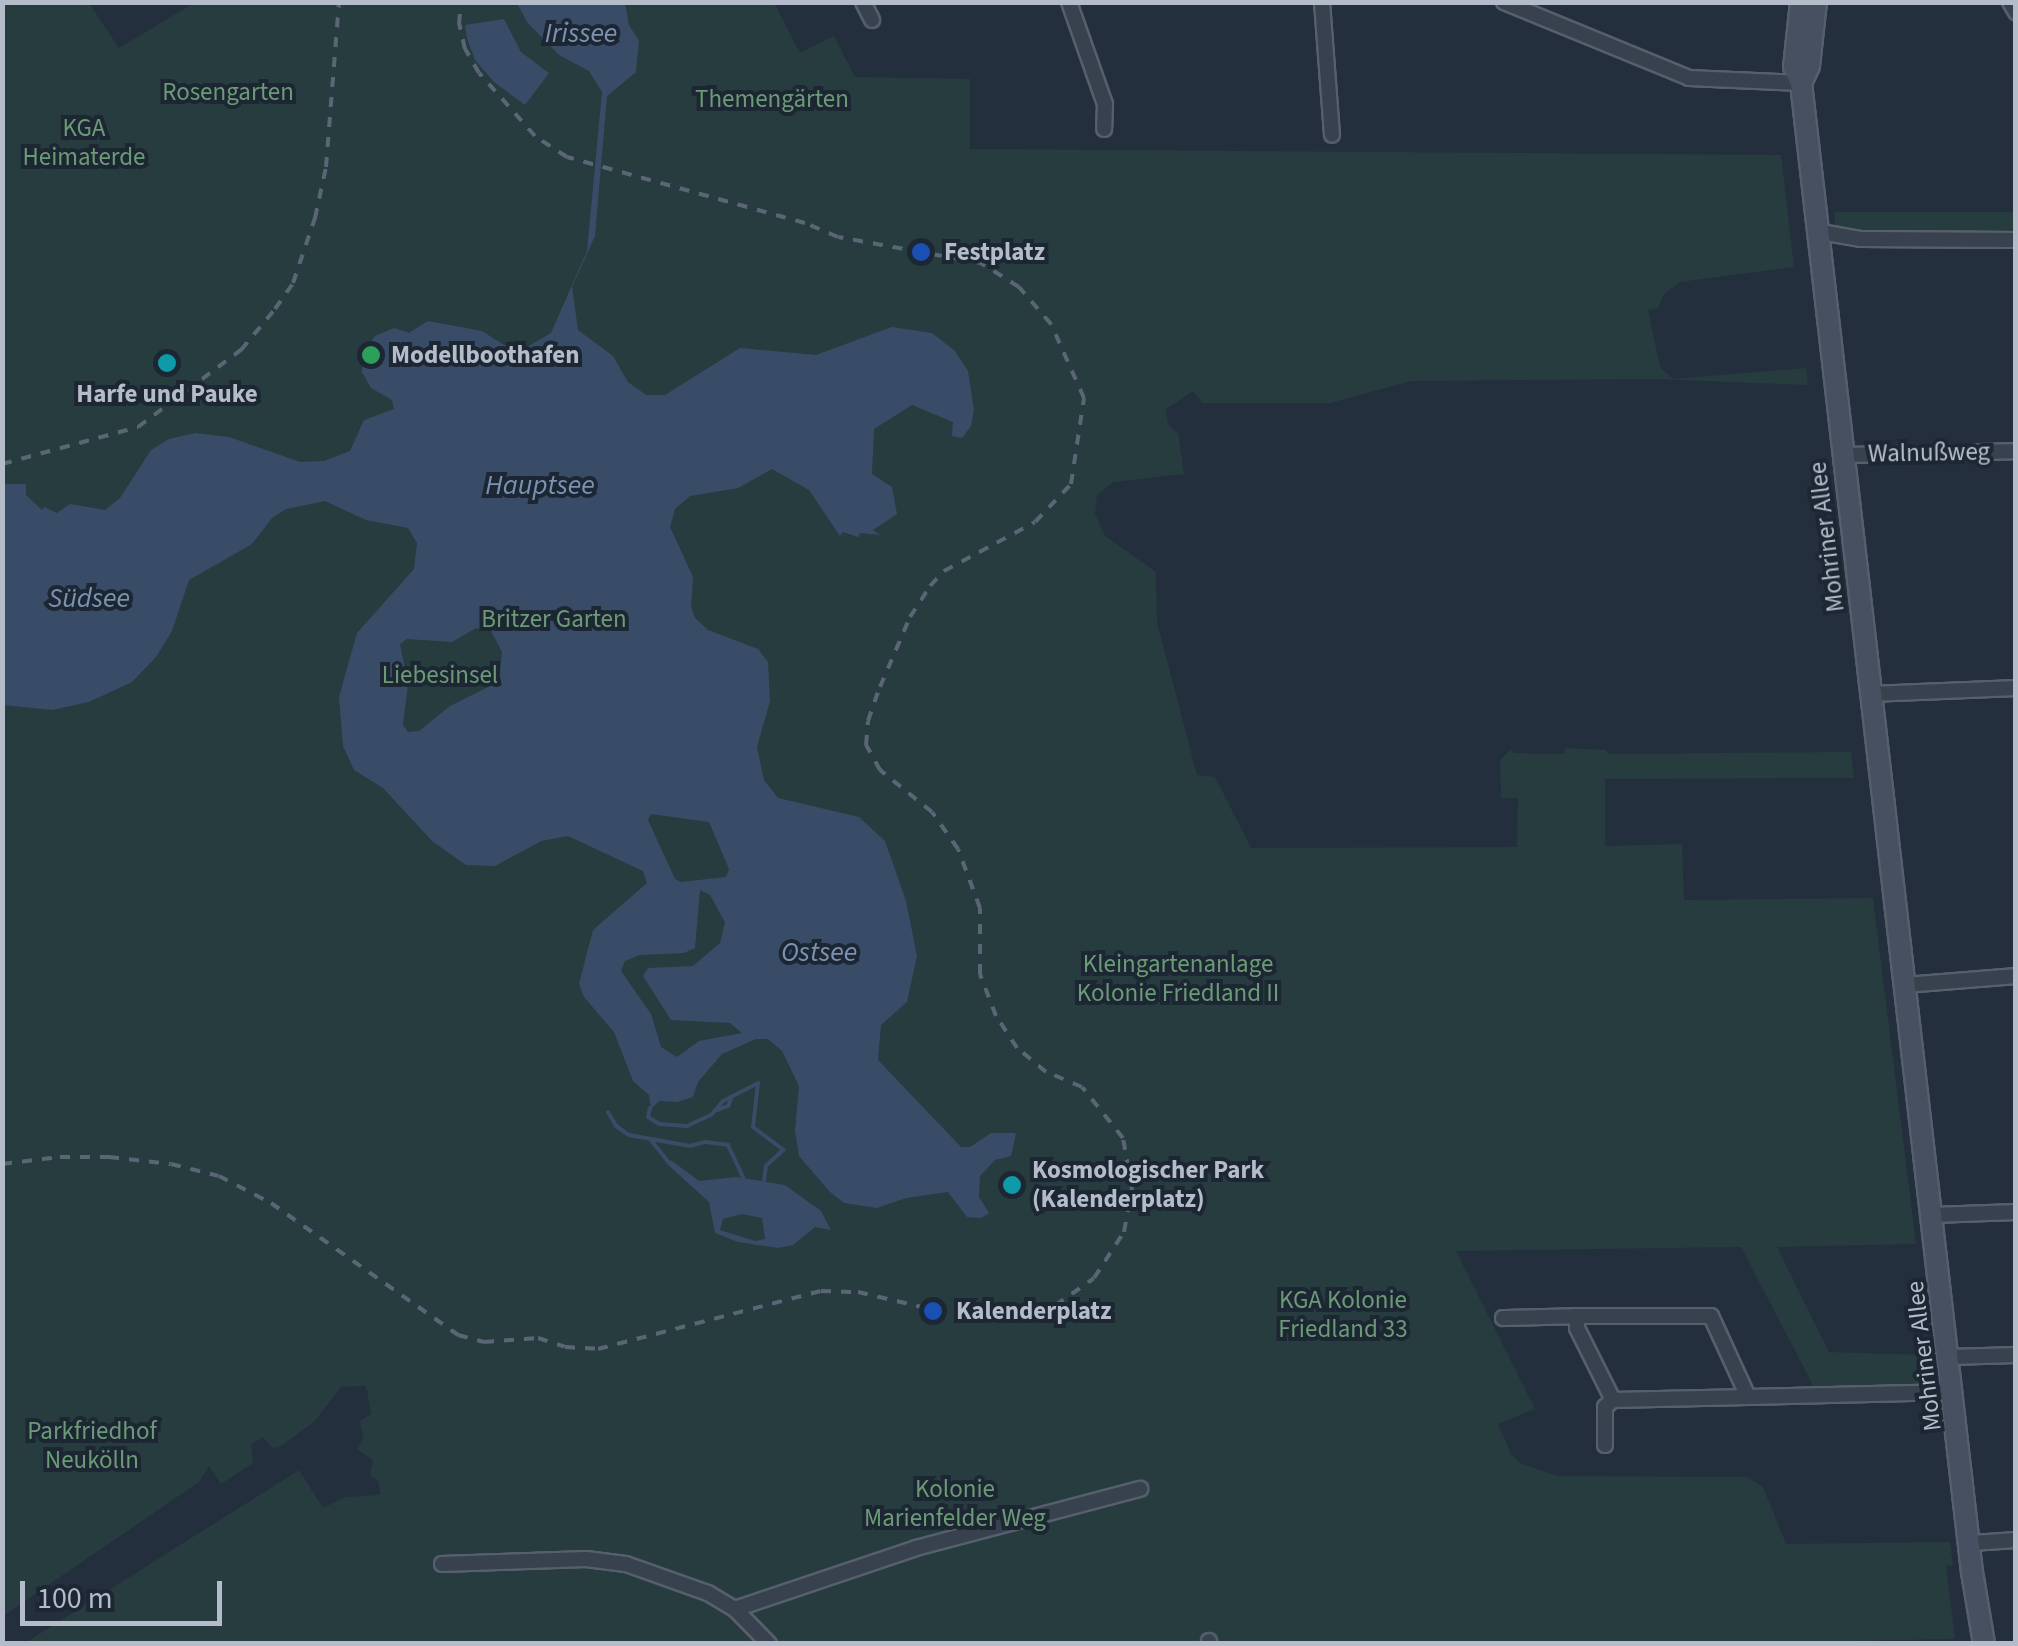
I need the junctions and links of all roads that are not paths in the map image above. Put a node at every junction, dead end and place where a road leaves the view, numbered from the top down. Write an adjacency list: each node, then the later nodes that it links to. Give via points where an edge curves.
1 (1069, 2): 11 (street, via 1105,104)
2 (1322, 2): 12 (street)
3 (1504, 2): 10 (street, via 1689,78)
4 (1800, 2): 10 (main road, Mohriner Allee, via 1794,67)
5 (1816, 2): 10 (main road)
6 (2010, 2): 8 (street)
7 (863, 3): 9 (street)
8 (2016, 12)
9 (872, 20)
10 (1802, 83): 13 (main road, Mohriner Allee)
11 (1104, 129)
12 (1332, 135)
13 (1816, 231): 14 (street, via 1856,238); 16 (main road, Mohriner Allee)
14 (2016, 240)
15 (2016, 450): 16 (street, Walnußweg)
16 (1842, 455): 18 (main road, Mohriner Allee)
17 (2016, 688): 18 (street)
18 (1871, 694): 20 (main road, Mohriner Allee)
19 (2016, 976): 20 (street)
20 (1906, 984): 22 (main road, Mohriner Allee)
21 (2016, 1212): 22 (street)
22 (1933, 1215): 26 (main road, Mohriner Allee)
23 (1577, 1316): 24 (street); 28 (street, via 1711,1316); 29 (street, via 1576,1328)
24 (1502, 1318)
25 (2016, 1355): 26 (street)
26 (1950, 1357): 27 (main road, Mohriner Allee)
27 (1954, 1392): 28 (street); 33 (main road, Mohriner Allee)
28 (1748, 1397): 29 (street)
29 (1613, 1400): 30 (street, via 1605,1407)
30 (1606, 1445)
31 (1140, 1489): 35 (street, via 916,1548)
32 (2016, 1540): 33 (street)
33 (1972, 1544): 37 (main road, Mohriner Allee)
34 (442, 1564): 35 (street, via 626,1564 665,1574)
35 (734, 1609): 36 (street)
36 (770, 1644)
37 (1984, 1644)

